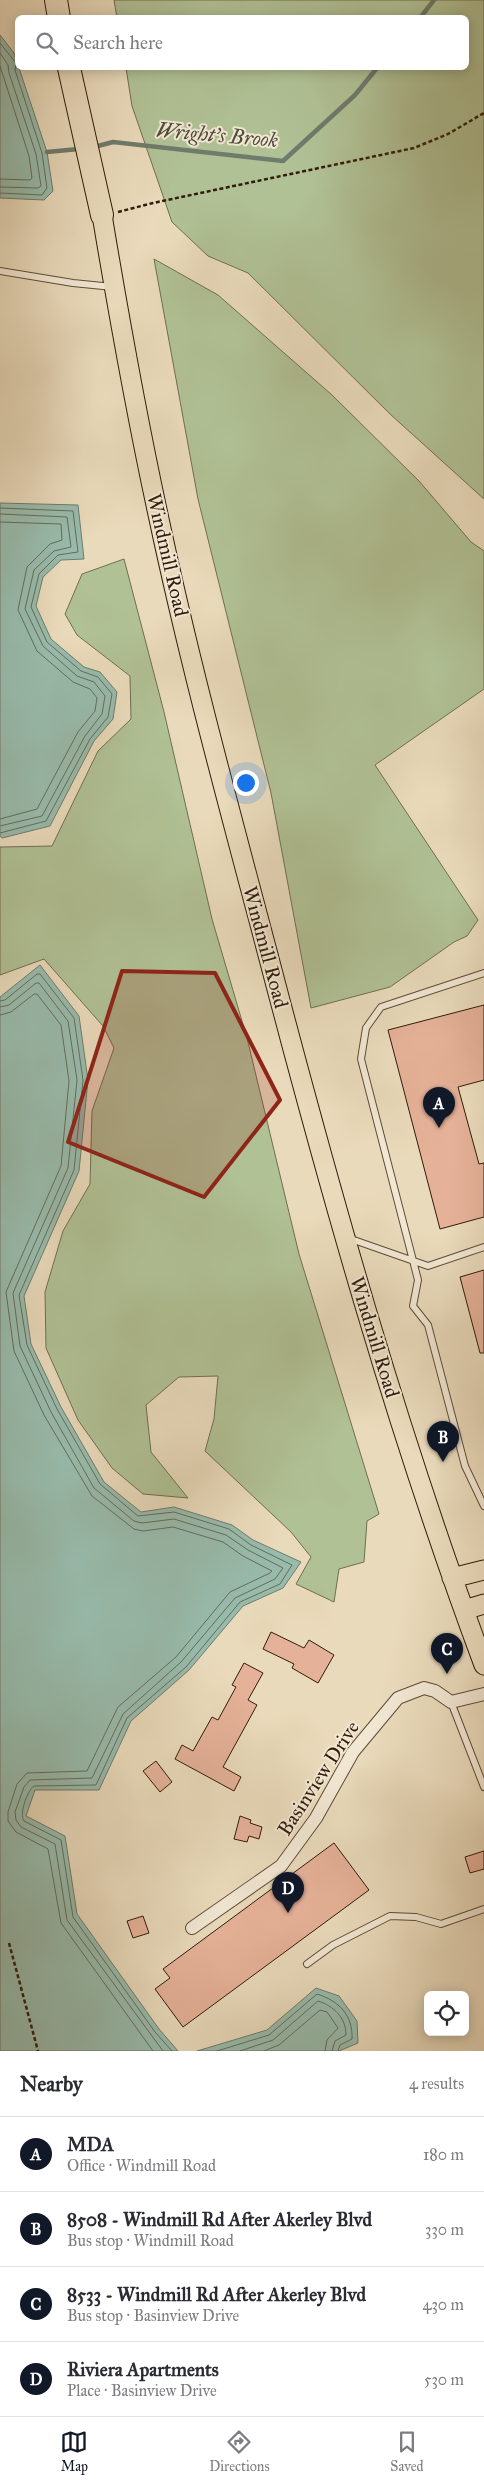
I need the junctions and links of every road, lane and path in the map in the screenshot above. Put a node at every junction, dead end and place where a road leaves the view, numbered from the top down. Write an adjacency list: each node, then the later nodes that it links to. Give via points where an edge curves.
1 (56, 0): 3 (highway)
2 (70, 0): 4 (highway)
3 (58, 15)
4 (72, 15)
5 (70, 70): 8 (highway, Windmill Road)
6 (81, 70): 8 (highway, Windmill Road)
7 (484, 112): 9 (path, via 448,134 414,148)
8 (90, 147): 9 (highway, Windmill Road)
9 (102, 215): 11 (main road, Windmill Road)
10 (0, 271): 11 (lane)
11 (114, 287): 13 (main road, Windmill Road, via 159,520 208,730)
12 (484, 973): 15 (lane, via 382,1007 366,1028 361,1058)
13 (344, 1237): 15 (lane); 18 (main road, Windmill Road)
14 (484, 1246): 15 (lane, via 428,1266)
15 (414, 1261): 16 (lane, via 418,1280 412,1306 428,1325 465,1466)
16 (484, 1506)
17 (484, 1570): 18 (main road)
18 (452, 1578): 20 (main road, Windmill Road)
19 (484, 1604): 20 (main road)
20 (464, 1610): 21 (main road, Windmill Road)
21 (484, 1665)
22 (484, 1694): 23 (street)
23 (451, 1702): 24 (lane); 26 (street, Basinview Drive, via 424,1688 398,1698 353,1752 316,1818 281,1866)
24 (484, 1787)
25 (484, 1909): 28 (lane, via 441,1924 416,1917 390,1916 333,1945)
26 (192, 1928)
27 (9, 1943): 29 (path)
28 (307, 1964)
29 (38, 2051)

